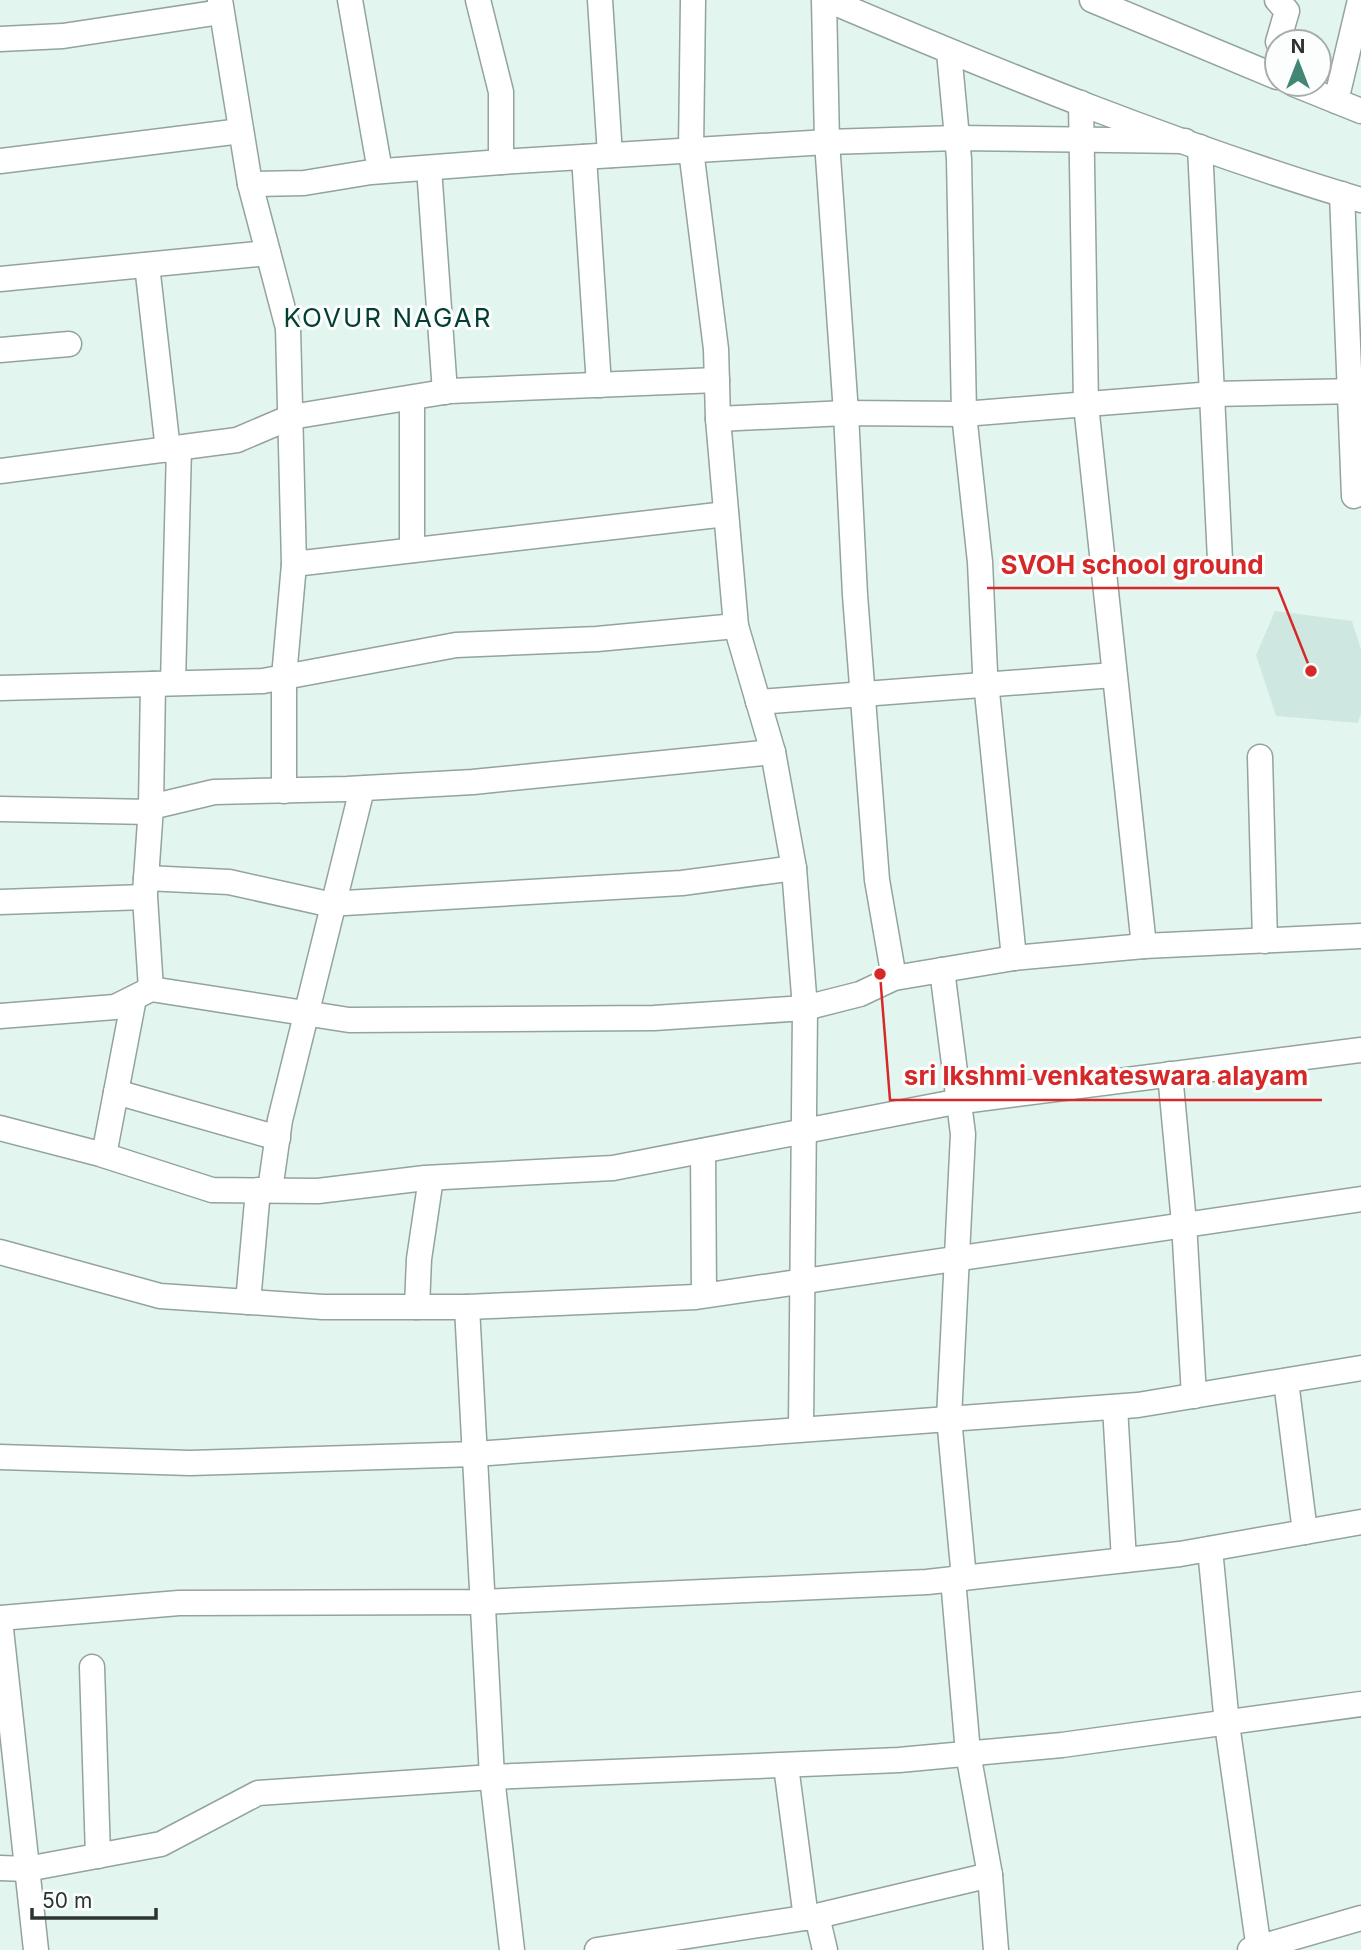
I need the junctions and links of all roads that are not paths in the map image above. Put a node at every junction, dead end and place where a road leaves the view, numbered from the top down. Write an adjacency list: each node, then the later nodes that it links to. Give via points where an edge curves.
1 (350, 0): 29 (street)
2 (478, 0): 27 (street, via 501,92)
3 (600, 0): 24 (street)
4 (693, 0): 23 (street)
5 (1092, 0): 13 (street)
6 (1277, 0): 10 (street, via 1287,11)
7 (1360, 0): 15 (street)
8 (835, 2): 12 (street); 21 (street)
9 (220, 6): 11 (street, via 63,36); 18 (street)
10 (1282, 28)
11 (0, 39)
12 (949, 52): 16 (street); 19 (street)
13 (1263, 72)
14 (1329, 98): 15 (street)
15 (1336, 101): 17 (street)
16 (1081, 103): 20 (street); 22 (street)
17 (1361, 111)
18 (241, 131): 26 (street); 30 (street)
19 (957, 138): 20 (street); 21 (street); 45 (street)
20 (1082, 141): 22 (street); 43 (street)
21 (827, 142): 23 (street); 44 (street)
22 (1192, 144): 31 (street); 41 (street)
23 (691, 150): 24 (street); 37 (street)
24 (610, 155): 25 (street)
25 (584, 156): 27 (street); 38 (street)
26 (0, 161)
27 (501, 162): 28 (street)
28 (429, 168): 29 (street); 40 (street)
29 (380, 172): 30 (street, via 304,183)
30 (250, 184): 32 (street)
31 (1352, 197): 39 (street)
32 (268, 253): 33 (street); 46 (street, via 288,328)
33 (147, 265): 34 (street); 48 (street)
34 (0, 279)
35 (69, 344): 36 (street)
36 (0, 351)
37 (717, 380): 38 (street); 47 (street)
38 (599, 385): 40 (street)
39 (1356, 391): 41 (street); 50 (street)
40 (445, 392): 42 (street)
41 (1213, 394): 43 (street); 53 (street)
42 (412, 398): 46 (street); 52 (street)
43 (1086, 405): 45 (street); 56 (street)
44 (846, 413): 45 (street); 47 (street); 61 (street)
45 (964, 414): 59 (street)
46 (291, 417): 48 (street, via 237,440); 54 (street)
47 (718, 419): 51 (street)
48 (174, 449): 49 (street); 58 (street)
49 (0, 471)
50 (1354, 496)
51 (726, 514): 52 (street); 55 (street)
52 (412, 550): 54 (street)
53 (1220, 560)
54 (294, 564): 57 (street)
55 (736, 626): 57 (street, via 597,639 456,645); 62 (street)
56 (1114, 675): 59 (street); 75 (street)
57 (284, 677): 58 (street); 66 (street)
58 (163, 683): 60 (street); 68 (street)
59 (987, 686): 61 (street); 76 (street)
60 (0, 688)
61 (863, 693): 62 (street); 78 (street, via 877,880)
62 (758, 702): 63 (street)
63 (773, 752): 65 (street); 69 (street)
64 (1260, 757): 74 (street)
65 (362, 789): 66 (street); 72 (street)
66 (284, 791): 68 (street, via 214,792)
67 (0, 809): 68 (street)
68 (151, 810): 70 (street)
69 (794, 868): 72 (street, via 682,883); 80 (street)
70 (145, 887): 71 (street); 72 (street, via 229,882); 79 (street)
71 (0, 902)
72 (332, 904): 81 (street)
73 (1361, 936): 74 (street)
74 (1265, 941): 75 (street)
75 (1144, 946): 76 (street)
76 (1014, 958): 77 (street)
77 (942, 970): 78 (street); 86 (street)
78 (894, 978): 80 (street, via 860,994)
79 (143, 994): 81 (street); 82 (street, via 114,1007); 85 (street)
80 (806, 1008): 81 (street, via 560,1020 349,1020); 88 (street)
81 (306, 1014): 89 (street)
82 (0, 1016)
83 (1361, 1050): 84 (street)
84 (1170, 1074): 86 (street); 95 (street)
85 (116, 1092): 89 (street); 91 (street)
86 (960, 1101): 88 (street); 97 (street)
87 (0, 1128): 91 (street)
88 (802, 1131): 90 (street); 98 (street)
89 (278, 1138): 93 (street)
90 (703, 1151): 92 (street, via 613,1168); 99 (street)
91 (104, 1156): 93 (street, via 212,1190)
92 (431, 1178): 93 (street, via 318,1191); 101 (street)
93 (264, 1190): 100 (street)
94 (1361, 1199): 95 (street)
95 (1184, 1223): 97 (street); 105 (street)
96 (0, 1252): 100 (street, via 160,1296)
97 (958, 1257): 98 (street); 107 (street)
98 (801, 1281): 99 (street); 108 (street)
99 (704, 1296): 102 (street)
100 (248, 1302): 101 (street)
101 (417, 1307): 102 (street)
102 (467, 1307): 109 (street)
103 (1361, 1368): 104 (street)
104 (1286, 1381): 105 (street); 112 (street)
105 (1194, 1396): 106 (street)
106 (1115, 1407): 107 (street); 114 (street)
107 (949, 1418): 108 (street); 115 (street)
108 (801, 1428): 109 (street)
109 (475, 1454): 110 (street, via 190,1464); 116 (street)
110 (0, 1457)
111 (1361, 1522): 112 (street)
112 (1306, 1532): 113 (street)
113 (1210, 1549): 114 (street); 121 (street)
114 (1124, 1560): 115 (street)
115 (958, 1579): 116 (street); 123 (street)
116 (481, 1602): 117 (street, via 179,1604); 125 (street)
117 (0, 1619): 118 (street)
118 (0, 1627): 122 (street)
119 (92, 1667): 126 (street)
120 (1361, 1704): 121 (street)
121 (1227, 1724): 123 (street); 132 (street)
122 (7, 1743): 128 (street)
123 (968, 1753): 124 (street); 129 (street)
124 (786, 1766): 125 (street); 130 (street)
125 (492, 1777): 126 (street, via 258,1793 161,1844); 134 (street)
126 (98, 1856): 128 (street)
127 (0, 1868): 128 (street)
128 (27, 1869): 133 (street)
129 (990, 1875): 130 (street); 137 (street)
130 (811, 1917): 135 (street); 136 (street)
131 (1361, 1918): 132 (street)
132 (1257, 1949)
133 (36, 1950)
134 (512, 1950)
135 (597, 1950)
136 (825, 1950)
137 (996, 1950)

